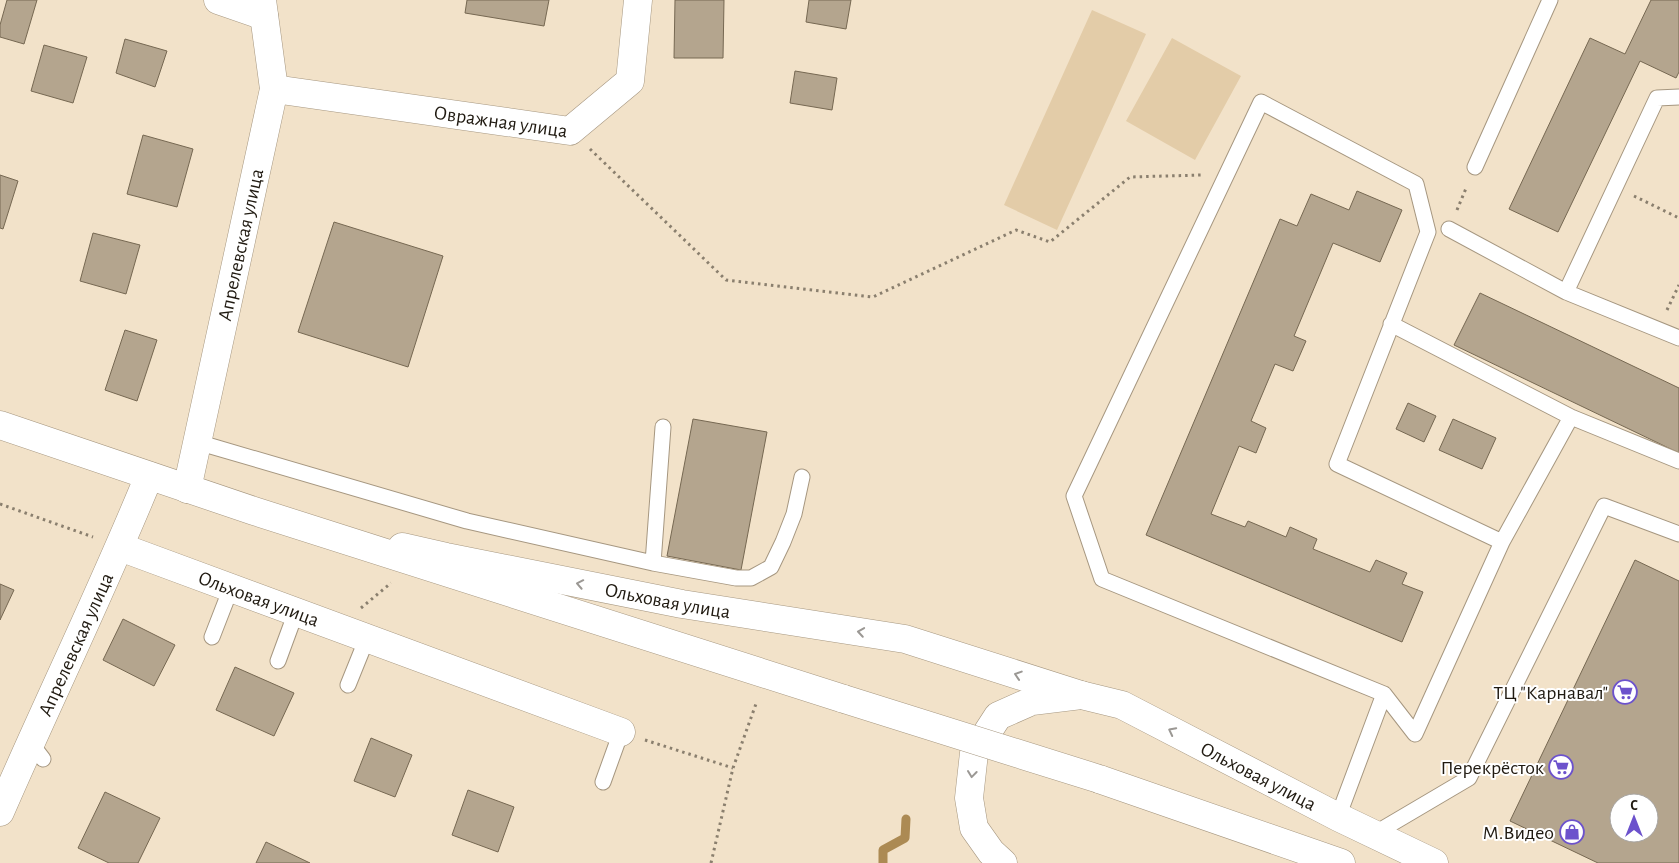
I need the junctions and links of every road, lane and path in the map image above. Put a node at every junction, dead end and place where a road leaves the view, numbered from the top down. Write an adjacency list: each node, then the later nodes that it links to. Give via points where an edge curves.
1 (218, 0): 4 (street)
2 (638, 0): 7 (street, Овражная улица, via 630,81)
3 (1550, 0): 8 (lane)
4 (263, 8): 5 (street, Апрелевская улица)
5 (274, 89): 7 (street, Овражная улица); 21 (street, Апрелевская улица)
6 (1679, 97): 10 (lane, via 1657,98)
7 (570, 131): 9 (path, via 726,280 873,297 1016,230 1050,242 1130,177)
8 (1475, 167): 12 (path)
9 (1225, 175): 15 (lane, via 1261,102 1416,184 1428,232); 38 (lane, via 1074,496 1102,579)
10 (1616, 186): 11 (path); 14 (lane)
11 (1679, 218)
12 (1449, 230): 14 (lane)
13 (1679, 285): 16 (path)
14 (1566, 292): 16 (lane)
15 (1391, 324): 18 (lane); 29 (lane, via 1337,464)
16 (1658, 329): 17 (lane)
17 (1679, 338)
18 (1572, 417): 22 (lane); 29 (lane)
19 (0, 425): 23 (street, Ольховая улица)
20 (663, 427): 31 (lane)
21 (197, 442): 25 (street, Апрелевская улица); 31 (lane, via 467,520)
22 (1679, 461)
23 (149, 476): 25 (street, Ольховая улица); 30 (street, Апрелевская улица)
24 (802, 477): 31 (lane, via 794,514 771,567 751,578 736,578)
25 (187, 489): 27 (street, Ольховая улица)
26 (0, 504): 30 (path)
27 (254, 511): 39 (street, Ольховая улица, one-way to 27, via 905,639 682,604 446,557); 49 (street, Ольховая улица, bridge, via 1098,779)
28 (1679, 534): 46 (lane, via 1604,506 1469,778)
29 (1502, 542): 38 (lane, via 1415,734)
30 (120, 547): 32 (street, Ольховая улица); 44 (street, Апрелевская улица, via 36,750)
31 (653, 563)
32 (231, 588): 33 (street, Ольховая улица); 34 (lane)
33 (296, 612): 35 (street, Ольховая улица); 36 (lane)
34 (212, 637)
35 (367, 638): 37 (lane); 41 (street, Ольховая улица)
36 (278, 660)
37 (348, 685)
38 (1384, 694): 45 (lane)
39 (1081, 695): 45 (street, Ольховая улица, one-way to 39, via 1122,706); 48 (street, Ольховая улица, one-way to 48, via 1032,701 998,716 974,753 969,798 974,828 991,852)
40 (758, 696): 42 (path)
41 (621, 732): 42 (path); 43 (lane)
42 (733, 768): 47 (path)
43 (603, 782)
44 (0, 812)
45 (1338, 817): 46 (street, Ольховая улица)
46 (1374, 834): 50 (street, Ольховая улица)
47 (711, 863)
48 (1004, 863)
49 (1341, 863)
50 (1434, 863)

